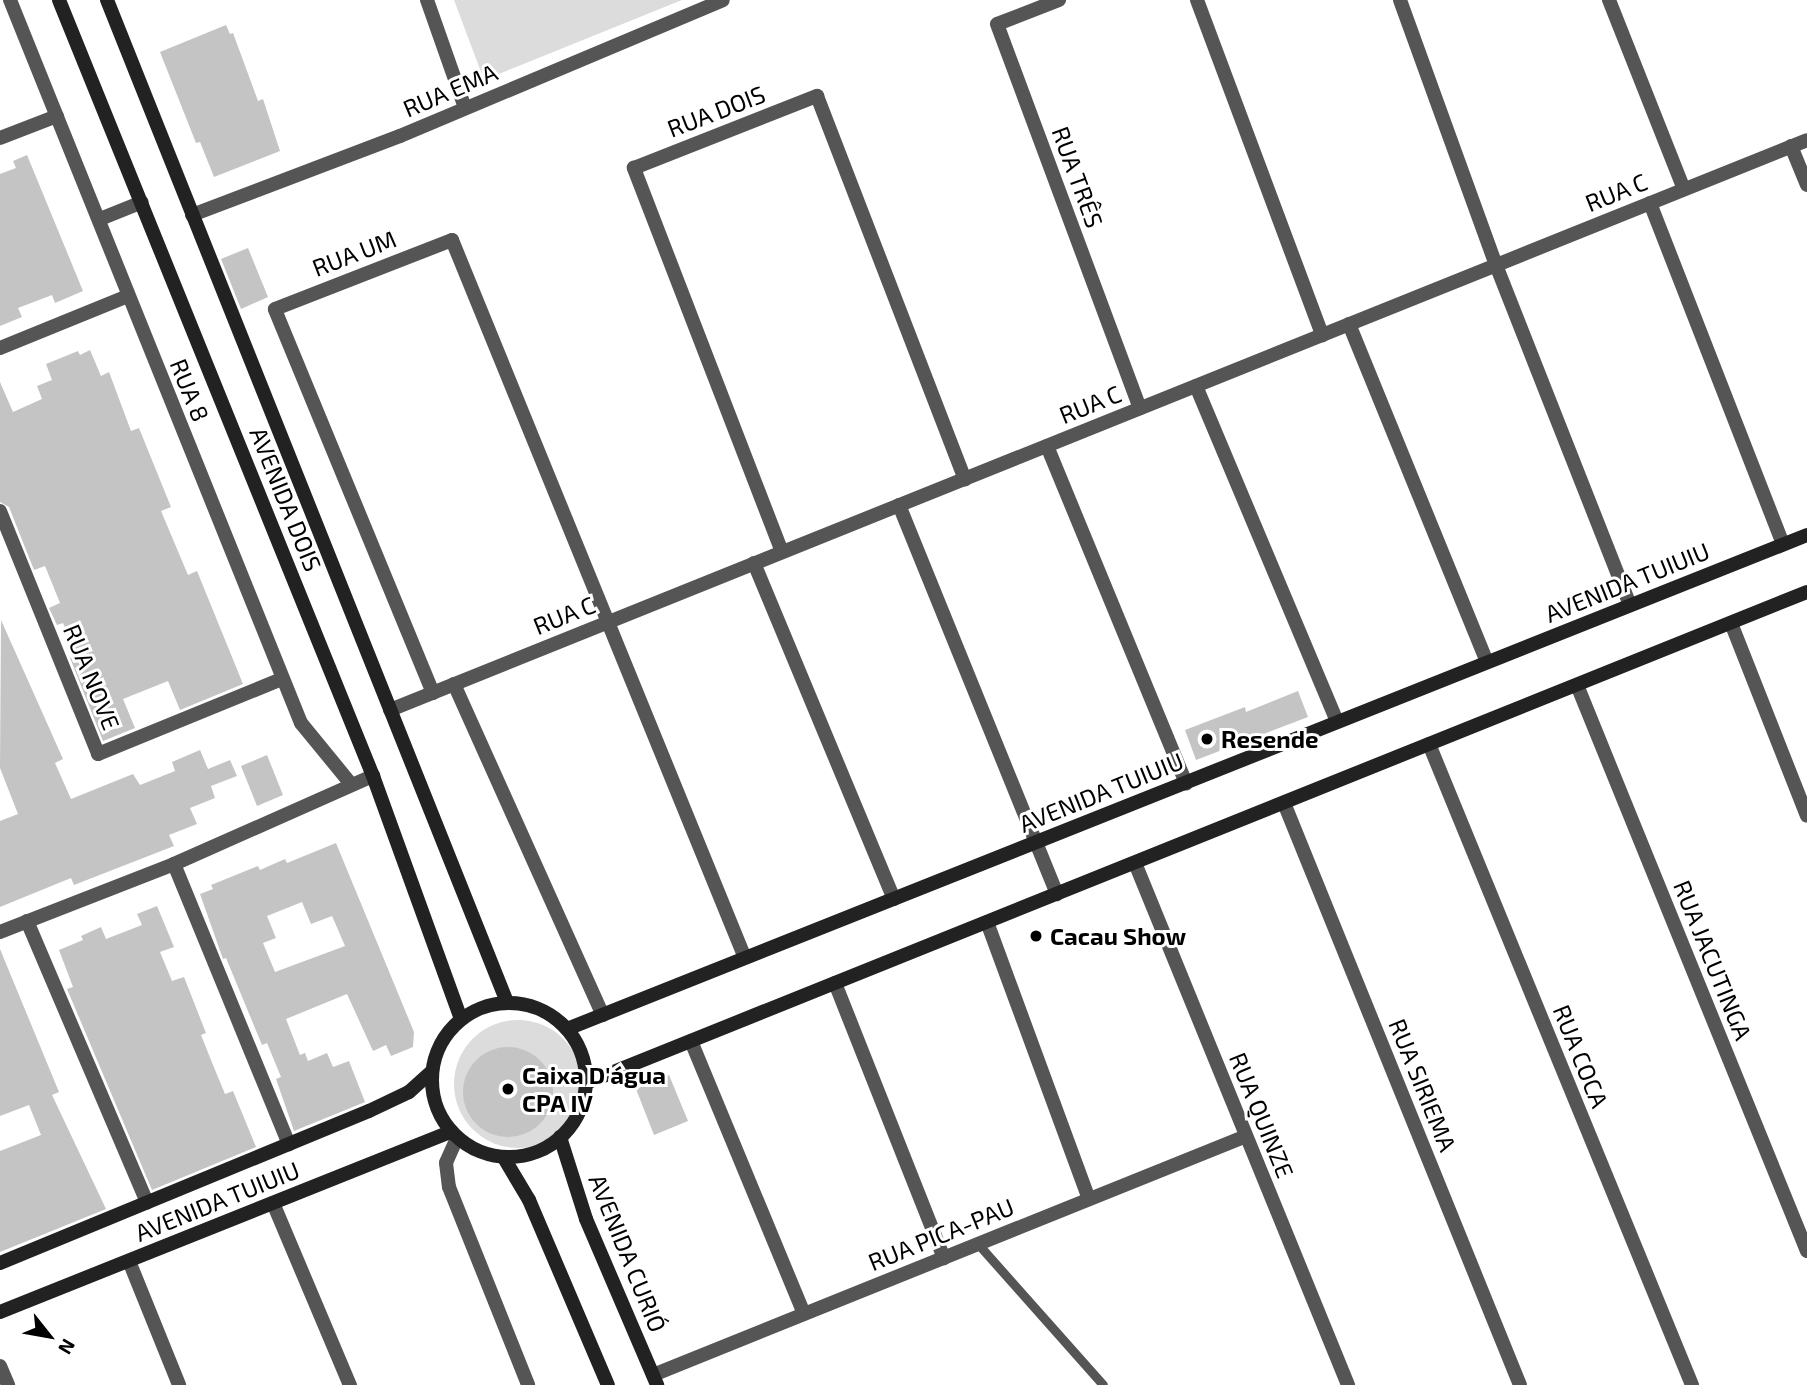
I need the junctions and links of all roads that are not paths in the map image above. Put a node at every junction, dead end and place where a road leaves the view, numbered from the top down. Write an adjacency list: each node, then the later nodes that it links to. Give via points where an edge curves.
1 (10, 0): 11 (street, RUA 8)
2 (59, 0): 17 (main road, AVENIDA DOIS)
3 (107, 0): 19 (main road, AVENIDA DOIS)
4 (427, 0): 10 (street)
5 (723, 0): 10 (street, RUA EMA)
6 (1059, 0): 27 (street, RUA TRÊS, via 997,24)
7 (1197, 0): 24 (street)
8 (1400, 0): 21 (street)
9 (1609, 0): 16 (street)
10 (465, 108): 19 (street, RUA EMA)
11 (57, 116): 12 (street); 20 (street, RUA 8)
12 (0, 138)
13 (1807, 140): 14 (street, RUA C)
14 (1791, 146): 15 (street); 16 (street, RUA C)
15 (1807, 185)
16 (1684, 189): 18 (street, RUA C)
17 (142, 202): 20 (street); 48 (main road, AVENIDA DOIS)
18 (1650, 203): 21 (street, RUA C); 33 (street)
19 (192, 215): 45 (main road, AVENIDA DOIS)
20 (100, 219): 22 (street, RUA 8)
21 (1496, 265): 23 (street, RUA C); 37 (street)
22 (128, 296): 25 (street); 41 (street, RUA 8)
23 (1349, 324): 24 (street, RUA C); 40 (street)
24 (1321, 335): 26 (street, RUA C)
25 (0, 348)
26 (1196, 386): 27 (street, RUA C); 46 (street)
27 (1140, 408): 28 (street, RUA C)
28 (1047, 446): 29 (street, RUA C); 49 (street)
29 (965, 479): 30 (street, RUA C); 34 (street, RUA DOIS, via 817,96 634,168)
30 (899, 505): 34 (street, RUA C); 53 (street)
31 (0, 511): 41 (street, RUA NOVE, via 99,754)
32 (1807, 534): 33 (main road, AVENIDA TUIUIU)
33 (1783, 544): 37 (main road, AVENIDA TUIUIU)
34 (782, 552): 35 (street, RUA C)
35 (754, 563): 38 (street, RUA C); 57 (street)
36 (1807, 592): 39 (main road)
37 (1630, 605): 40 (main road, AVENIDA TUIUIU)
38 (609, 621): 42 (street, RUA C); 44 (street, RUA UM, via 452,240 275,309); 61 (street)
39 (1731, 623): 43 (main road); 52 (street)
40 (1487, 662): 46 (main road, AVENIDA TUIUIU)
41 (282, 679): 50 (street, RUA 8, via 301,723)
42 (454, 684): 44 (street, RUA C); 64 (street)
43 (1577, 685): 47 (main road); 79 (street, RUA JACUTINGA)
44 (433, 693): 45 (street, RUA C)
45 (390, 710): 63 (main road, AVENIDA DOIS)
46 (1337, 722): 49 (main road, AVENIDA TUIUIU)
47 (1429, 744): 51 (main road); 95 (street, RUA COCA)
48 (373, 776): 50 (street); 65 (main road, AVENIDA DOIS)
49 (1185, 782): 53 (main road, AVENIDA TUIUIU)
50 (351, 784): 55 (street)
51 (1284, 803): 54 (main road); 94 (street, RUA SIRIEMA)
52 (1807, 816)
53 (1038, 841): 56 (street); 57 (main road, AVENIDA TUIUIU)
54 (1135, 863): 56 (main road); 71 (street, RUA QUINZE)
55 (174, 864): 58 (street); 73 (street)
56 (1057, 894): 59 (main road)
57 (894, 899): 61 (main road, AVENIDA TUIUIU)
58 (27, 921): 60 (street); 76 (street)
59 (987, 922): 62 (main road); 75 (street)
60 (0, 932)
61 (745, 958): 64 (main road, AVENIDA TUIUIU)
62 (835, 983): 67 (main road); 80 (street)
63 (507, 1002): 65 (main road, via 482,1007); 66 (main road, via 550,1014)
64 (603, 1015): 66 (main road, AVENIDA TUIUIU)
65 (461, 1019): 68 (main road, via 442,1043)
66 (568, 1029): 69 (main road, via 578,1045)
67 (691, 1041): 69 (main road); 84 (street)
68 (432, 1071): 70 (main road, via 432,1093 439,1114); 73 (main road, AVENIDA TUIUIU, via 409,1092)
69 (586, 1083): 72 (main road, via 574,1122)
70 (454, 1135): 74 (main road, via 479,1152); 77 (main road, AVENIDA TUIUIU); 90 (street, via 446,1163 449,1187)
71 (1246, 1136): 75 (street, RUA PICA-PAU); 93 (street, RUA QUINZE)
72 (560, 1137): 74 (main road, via 534,1153); 86 (main road, AVENIDA CURIÓ, via 586,1219)
73 (289, 1144): 76 (main road, AVENIDA TUIUIU)
74 (504, 1158): 91 (main road, via 529,1200)
75 (1089, 1199): 78 (street, RUA PICA-PAU)
76 (147, 1202): 82 (main road, AVENIDA TUIUIU)
77 (273, 1203): 81 (main road, AVENIDA TUIUIU); 89 (street)
78 (978, 1244): 80 (street, RUA PICA-PAU); 92 (lane)
79 (1807, 1251)
80 (944, 1258): 84 (street, RUA PICA-PAU)
81 (129, 1261): 83 (main road, AVENIDA TUIUIU); 88 (street)
82 (0, 1262)
83 (0, 1312)
84 (804, 1314): 86 (street, RUA PICA-PAU)
85 (0, 1366): 87 (street)
86 (655, 1380)
87 (8, 1385)
88 (179, 1385)
89 (350, 1385)
90 (528, 1385)
91 (608, 1385)
92 (1104, 1385)
93 (1348, 1385)
94 (1520, 1385)
95 (1692, 1385)

